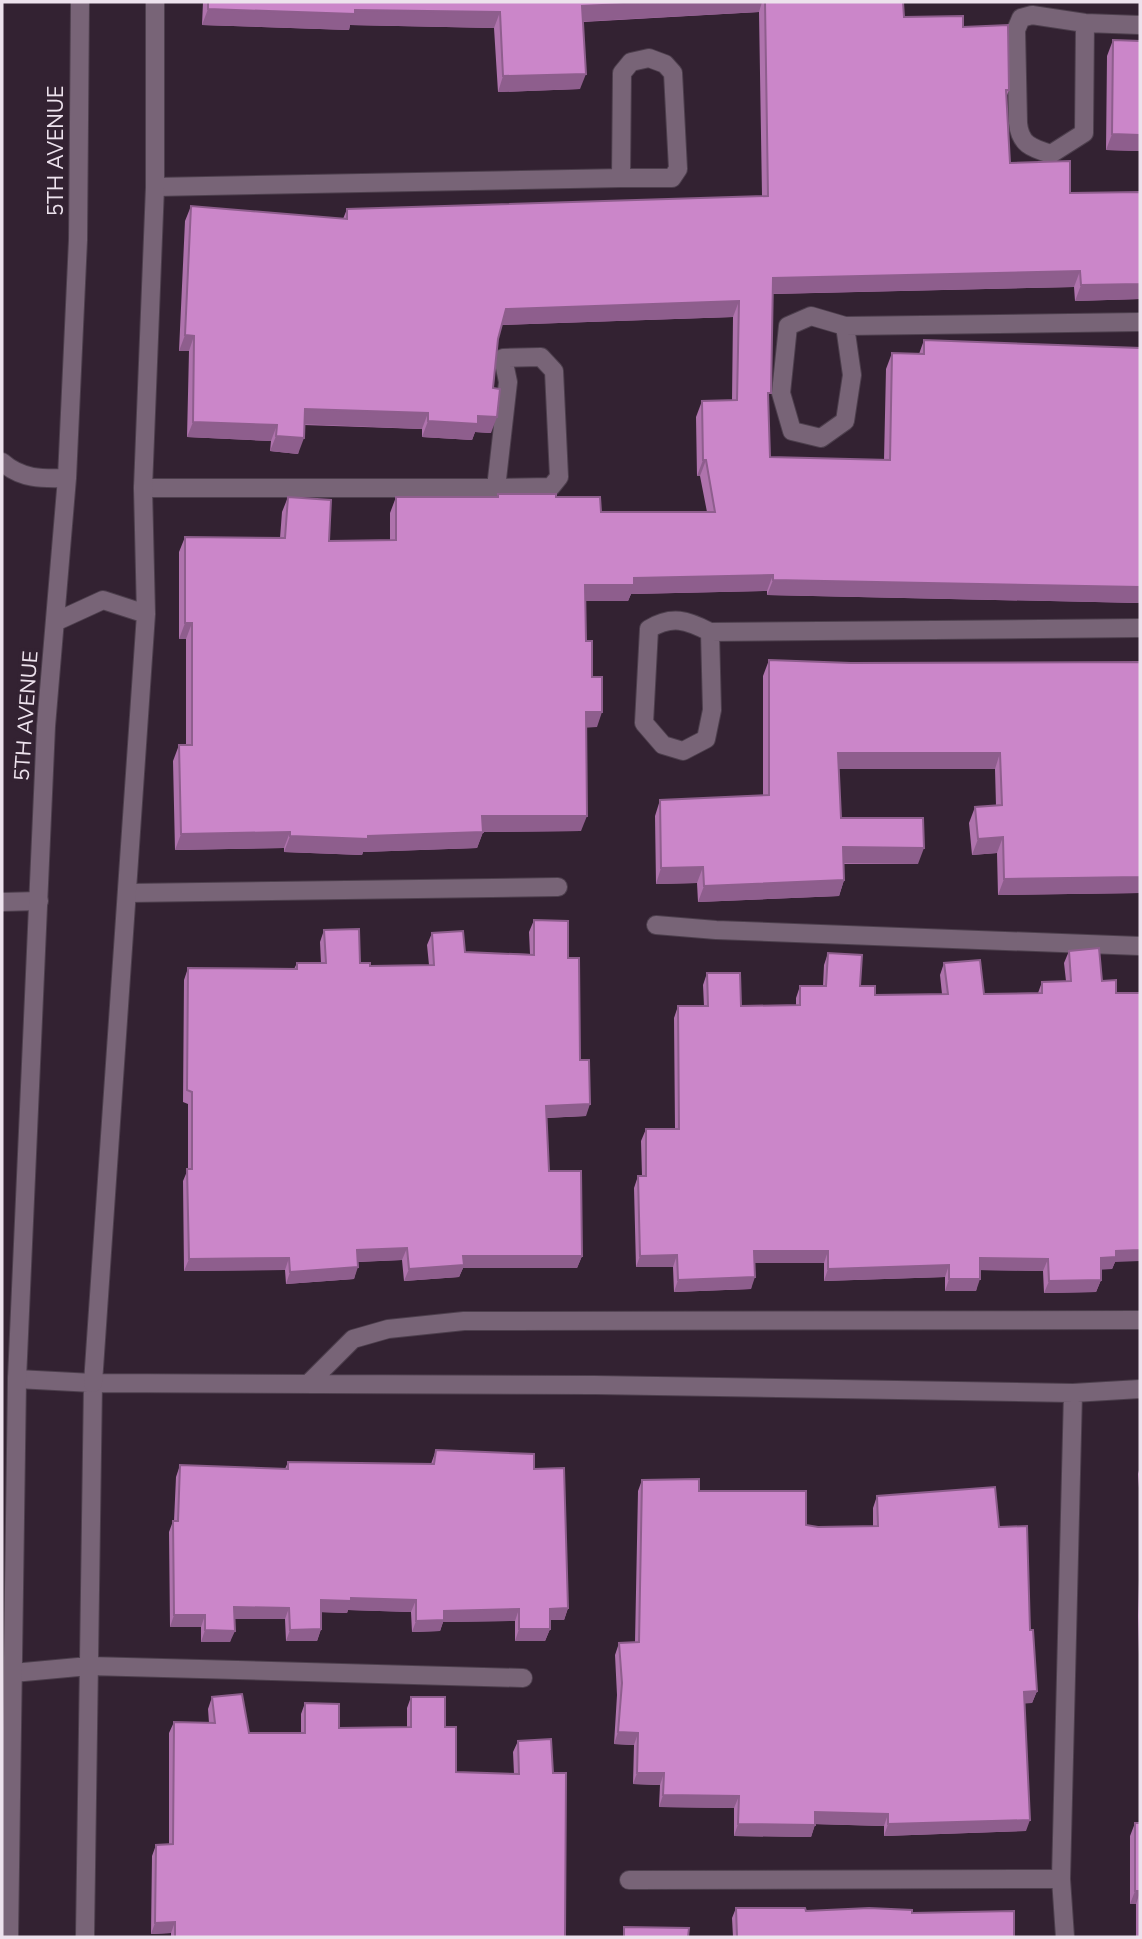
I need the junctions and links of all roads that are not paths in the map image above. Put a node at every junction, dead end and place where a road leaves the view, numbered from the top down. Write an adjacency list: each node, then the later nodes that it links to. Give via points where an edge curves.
1 (80, 2): 10 (street, 5TH AVENUE, via 78,240)
2 (155, 2): 6 (street)
3 (1085, 23): 3 (street, via 1032,15 1021,18 1016,30 1018,123 1020,137 1030,148 1051,154 1084,134); 4 (street)
4 (1140, 25)
5 (621, 178): 5 (street, via 672,178 678,169 673,73 649,58 631,62 622,72); 6 (street)
6 (155, 187): 11 (street)
7 (1140, 322): 8 (street)
8 (845, 326): 8 (street, via 852,375 845,421 821,438 792,431 781,393 788,326 811,316)
9 (2, 462): 10 (street, via 40,479)
10 (67, 478): 14 (street, 5TH AVENUE)
11 (142, 488): 12 (street); 13 (street)
12 (496, 488): 12 (street, via 551,486 559,477 554,371 541,357 503,358 508,382)
13 (146, 614): 14 (street, via 103,600); 18 (street)
14 (55, 622): 19 (street, 5TH AVENUE)
15 (1140, 628): 16 (street)
16 (710, 632): 16 (street, via 712,710 706,739 683,751 663,745 644,723 649,629 663,621 686,619)
17 (558, 887): 18 (street)
18 (128, 893): 25 (street)
19 (39, 901): 20 (street); 24 (street, 5TH AVENUE)
20 (2, 902)
21 (656, 925): 22 (street)
22 (1140, 946)
23 (1140, 1320): 26 (street, via 464,1321 388,1329 353,1339)
24 (17, 1379): 25 (street); 30 (street, 5TH AVENUE)
25 (93, 1383): 26 (street); 29 (street)
26 (307, 1384): 28 (street)
27 (1140, 1390): 28 (street)
28 (1073, 1393): 32 (street)
29 (89, 1666): 30 (street); 31 (street); 35 (street)
30 (13, 1673): 34 (street, 5TH AVENUE)
31 (523, 1678)
32 (1061, 1879): 33 (street); 36 (street)
33 (629, 1880)
34 (9, 1937)
35 (85, 1937)
36 (1065, 1937)

